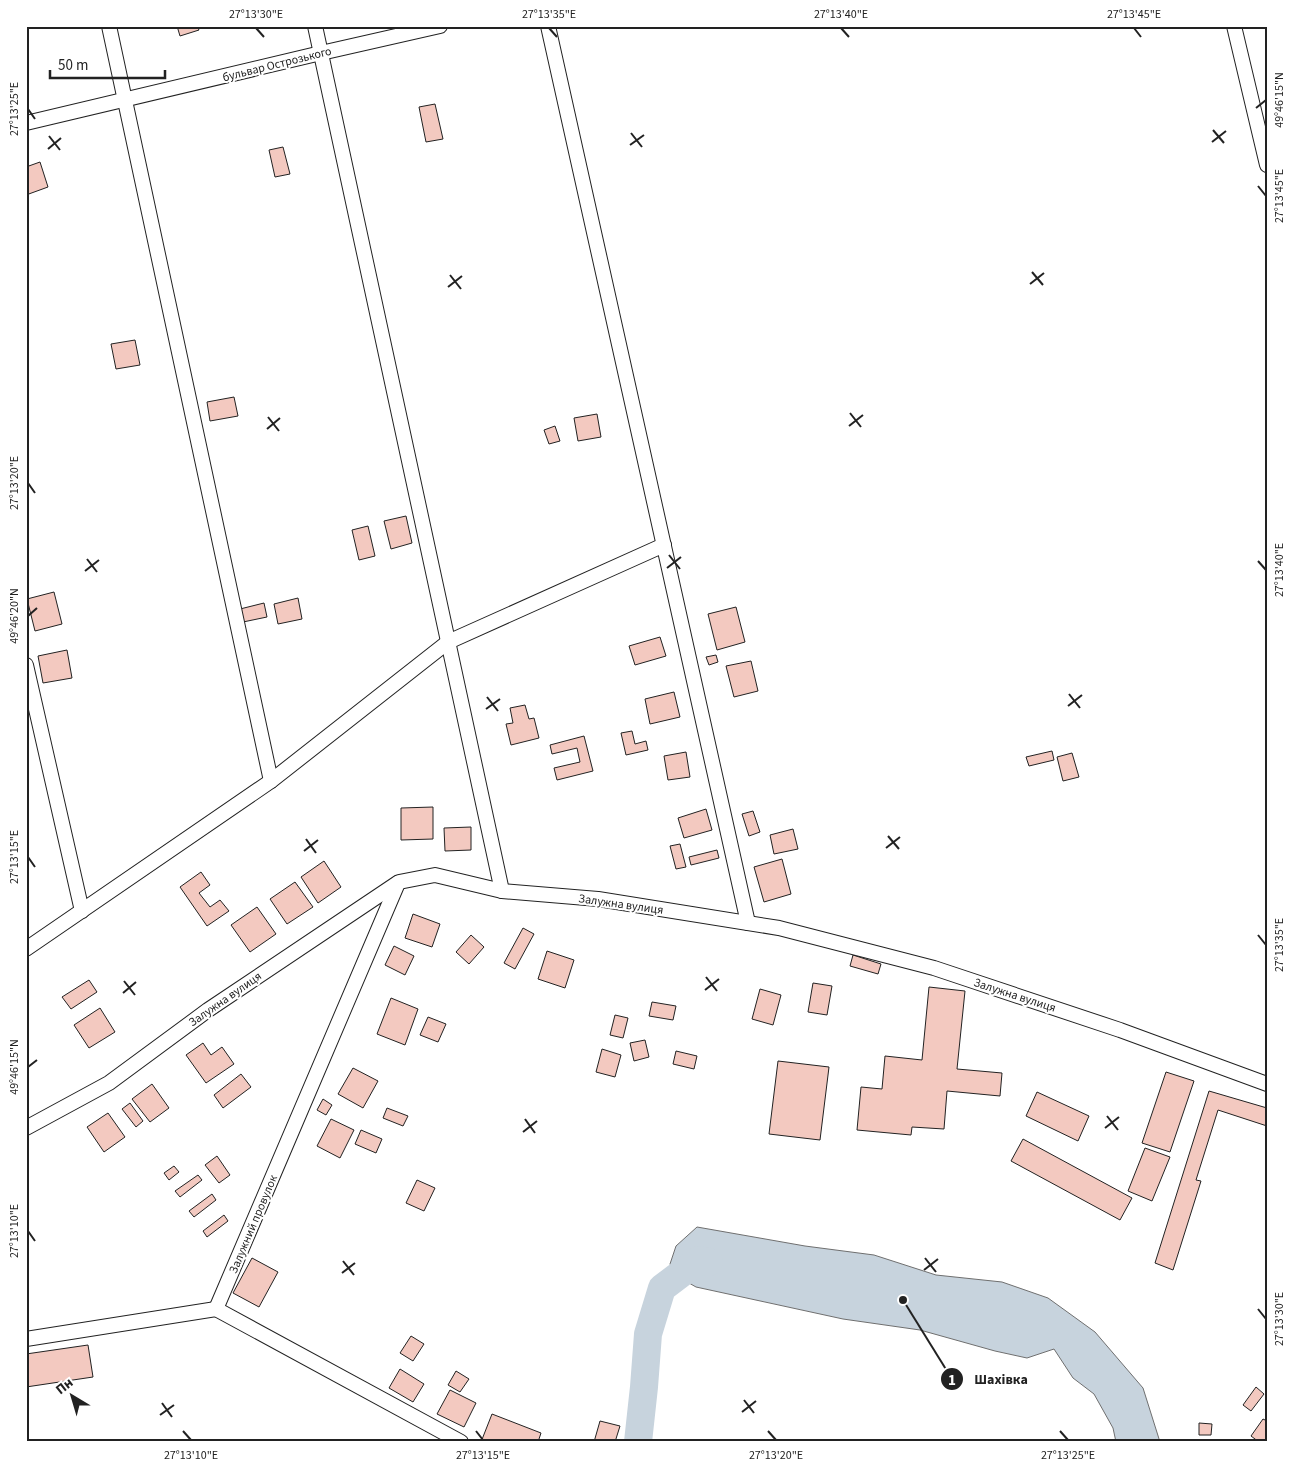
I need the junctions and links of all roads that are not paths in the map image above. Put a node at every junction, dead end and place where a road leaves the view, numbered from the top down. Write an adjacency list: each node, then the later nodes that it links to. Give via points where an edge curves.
1 (110, 26): 7 (street)
2 (315, 26): 6 (street)
3 (440, 26): 6 (street, бульвар Острозького)
4 (548, 26): 10 (street)
5 (1234, 26): 9 (street)
6 (321, 53): 7 (street, бульвар Острозького); 11 (street)
7 (125, 100): 8 (street, бульвар Острозького); 13 (street)
8 (26, 123)
9 (1267, 165)
10 (664, 546): 11 (street); 17 (street)
11 (448, 642): 13 (street); 15 (street)
12 (26, 665): 16 (street)
13 (271, 781): 16 (street)
14 (398, 882): 15 (street, Залужна вулиця, via 435,875); 20 (street, Залужна вулиця, via 208,1010 109,1083); 21 (street, Залужний провулок)
15 (502, 891): 17 (street, Залужна вулиця, via 598,899)
16 (82, 911): 18 (street)
17 (748, 923): 19 (street, Залужна вулиця, via 934,968 1120,1030)
18 (26, 949)
19 (1267, 1084)
20 (26, 1128)
21 (216, 1309): 22 (street); 23 (street)
22 (26, 1339)
23 (461, 1442)

